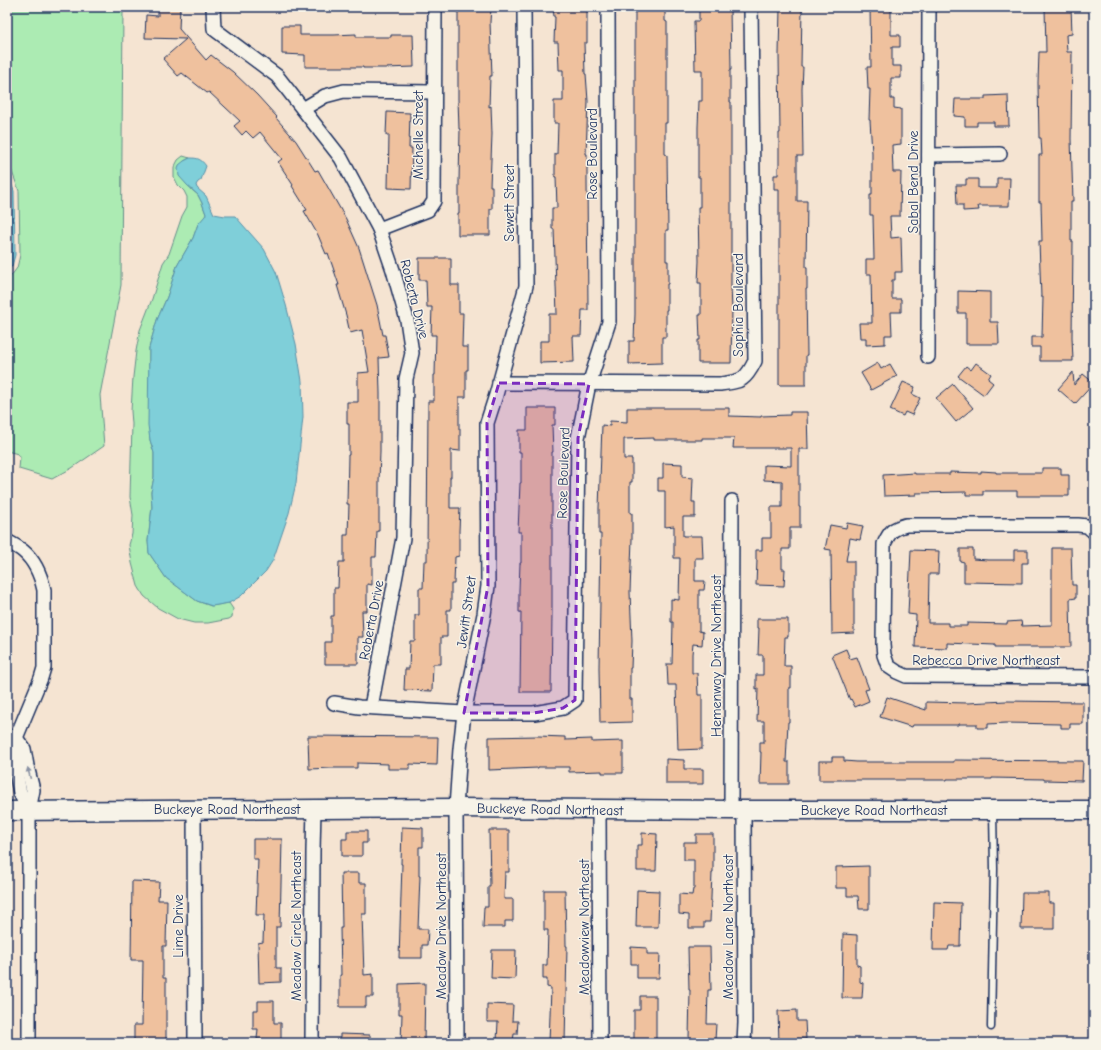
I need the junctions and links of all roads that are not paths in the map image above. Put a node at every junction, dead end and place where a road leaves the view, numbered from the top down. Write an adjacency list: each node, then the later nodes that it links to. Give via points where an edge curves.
1 (213, 7): 8 (street, Roberta Drive, via 214,29 277,76)
2 (435, 7): 7 (street, Michelle Street)
3 (524, 7): 14 (street, Sewett Street, via 526,286)
4 (608, 7): 13 (street, Rose Boulevard, via 609,322)
5 (751, 7): 13 (street, Sophia Boulevard, via 755,361 748,374 737,382)
6 (929, 7): 10 (street, Sabal Bend Drive)
7 (434, 92): 8 (street, via 344,91 325,96); 11 (street, Michelle Street, via 434,201 428,210)
8 (303, 109): 11 (street, Roberta Drive, via 341,158)
9 (1000, 154): 10 (street)
10 (929, 155): 12 (street, Sabal Bend Drive)
11 (379, 229): 20 (street, Roberta Drive, via 407,320 412,353 406,379 403,538)
12 (928, 357)
13 (589, 384): 14 (street, Sophia Boulevard); 21 (street, Rose Boulevard, via 578,438 574,700 563,708 534,713)
14 (498, 389): 21 (street, Jewitt Street, via 487,423 488,586)
15 (732, 502): 28 (street, Hemenway Drive Northeast)
16 (1094, 532): 18 (street, Rebecca Drive Northeast, via 1088,526 1078,525 897,527 888,534 884,544 883,630 884,655 888,666 906,676)
17 (7, 541): 22 (street, via 32,560 44,590 44,668)
18 (1094, 677)
19 (334, 703): 20 (street, Rose Boulevard)
20 (371, 708): 21 (street, Rose Boulevard)
21 (464, 713): 24 (street, Jewitt Street)
22 (11, 738): 31 (street, via 24,749 33,790)
23 (314, 808): 24 (street, Buckeye Road Northeast); 25 (street, Buckeye Road Northeast); 35 (street, Meadow Circle Northeast)
24 (456, 808): 27 (street, Buckeye Road Northeast); 36 (street, Meadow Drive Northeast)
25 (194, 809): 31 (street, Buckeye Road Northeast); 34 (street, Lime Drive)
26 (7, 810): 31 (street, Buckeye Road Northeast)
27 (599, 810): 28 (street, Buckeye Road Northeast); 37 (street, Meadowview Northeast)
28 (738, 810): 29 (street, Buckeye Road Northeast); 38 (street, Meadow Lane Northeast)
29 (992, 810): 30 (street, Buckeye Road Northeast); 32 (lane, via 994,869)
30 (1094, 810)
31 (29, 811): 33 (street)
32 (991, 1027)
33 (29, 1043)
34 (195, 1043)
35 (312, 1043)
36 (457, 1043)
37 (600, 1043)
38 (744, 1043)

